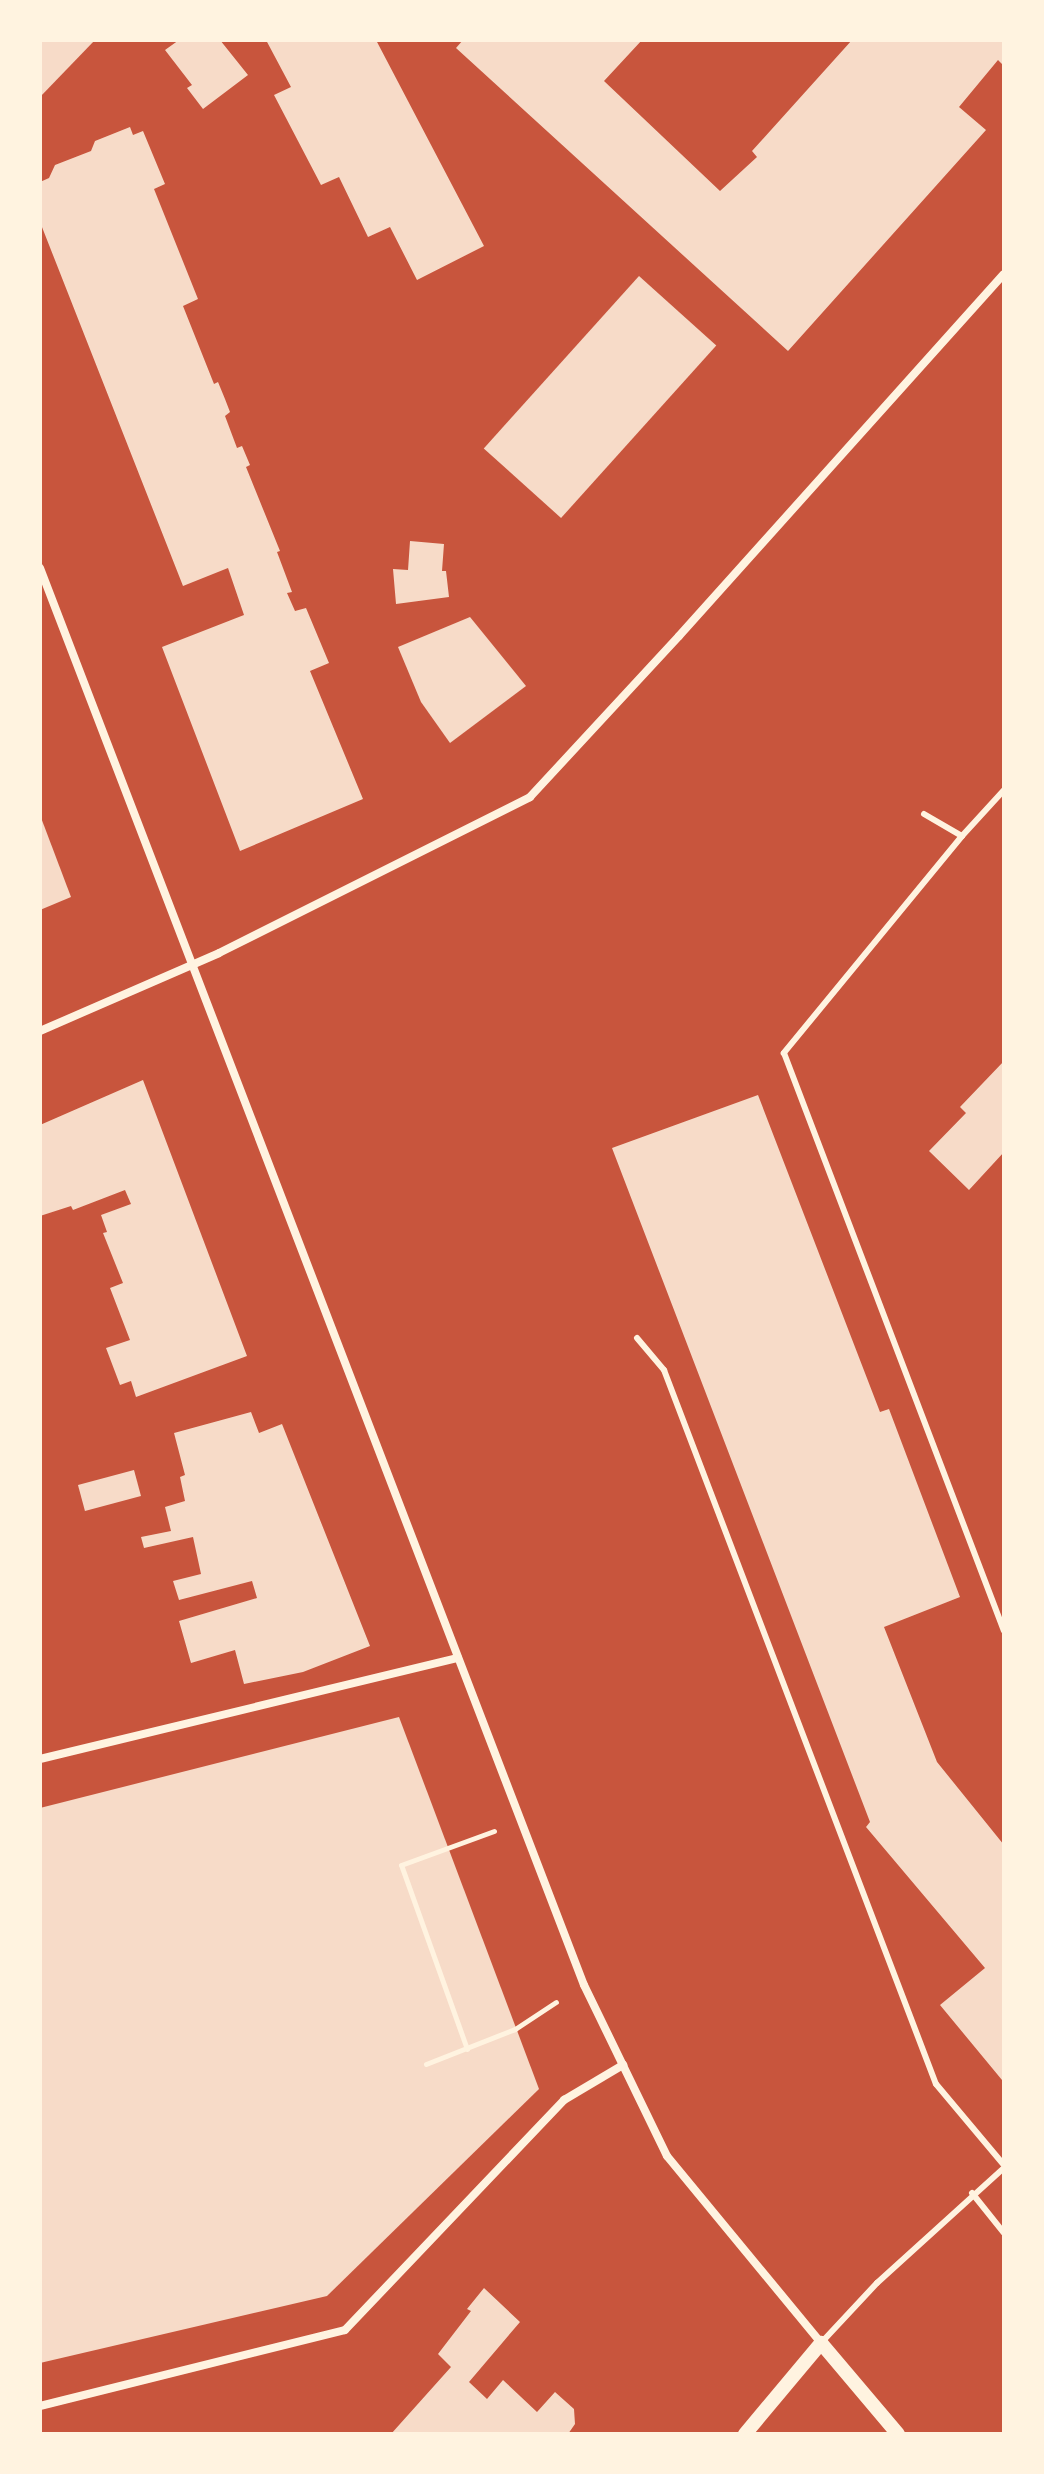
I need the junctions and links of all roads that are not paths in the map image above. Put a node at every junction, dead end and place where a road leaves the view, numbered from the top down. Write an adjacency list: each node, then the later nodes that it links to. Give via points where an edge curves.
1 (1004, 274): 6 (street, via 530,797)
2 (40, 568): 6 (street)
3 (1004, 790): 5 (lane)
4 (924, 814): 5 (lane)
5 (962, 836): 9 (lane, via 784,1053)
6 (193, 965): 7 (street); 10 (street)
7 (40, 1031)
8 (637, 1338): 13 (lane, via 664,1370 936,2084)
9 (1004, 1631)
10 (458, 1658): 11 (street); 12 (street, via 584,1985)
11 (40, 1759)
12 (623, 2065): 16 (street, via 667,2156); 17 (street, via 564,2100 345,2330)
13 (1004, 2167): 14 (lane)
14 (972, 2193): 15 (lane); 16 (lane)
15 (1004, 2233)
16 (821, 2343): 18 (street); 19 (street)
17 (40, 2406)
18 (745, 2434)
19 (898, 2434)

